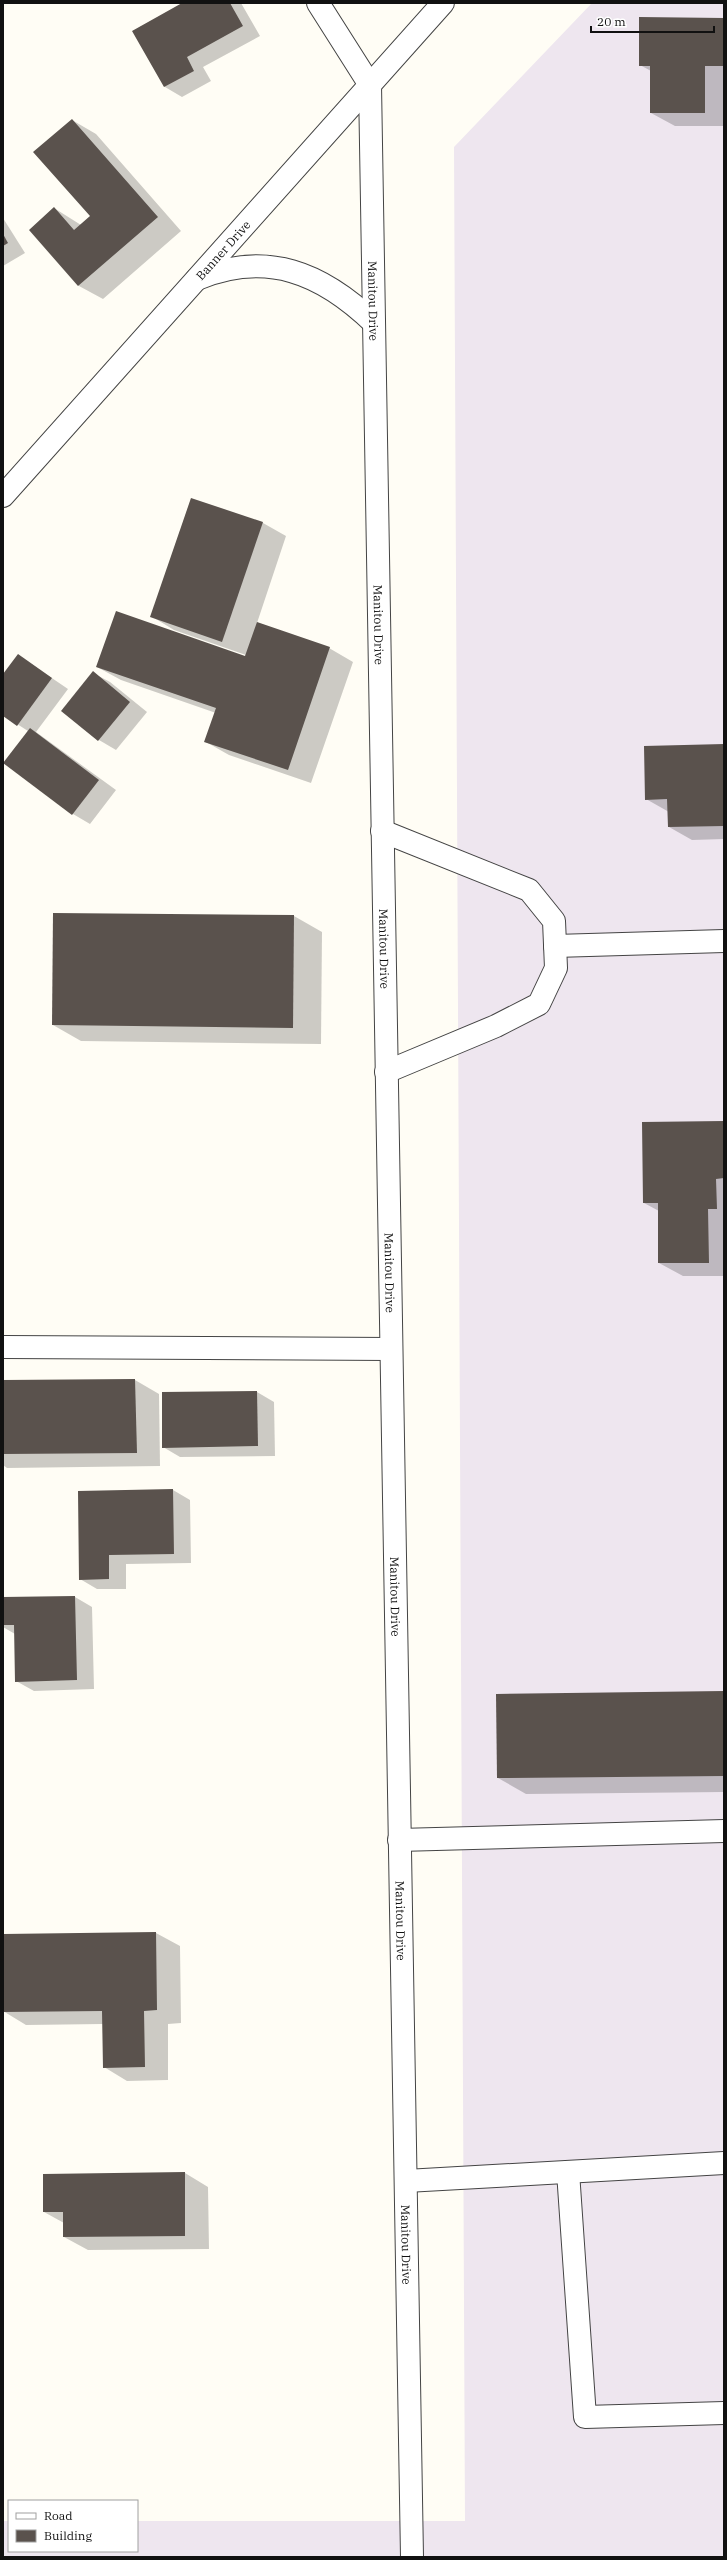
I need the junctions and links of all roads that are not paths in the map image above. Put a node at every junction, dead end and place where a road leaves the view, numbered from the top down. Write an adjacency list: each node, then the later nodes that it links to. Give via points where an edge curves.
1 (318, 3): 3 (street)
2 (443, 3): 3 (street, Banner Drive)
3 (370, 85): 4 (street, Banner Drive); 5 (street, Manitou Drive)
4 (196, 280): 5 (street, via 216,271 258,265 302,273 351,301); 6 (street, Banner Drive)
5 (374, 323): 7 (street, Manitou Drive)
6 (3, 496)
7 (382, 831): 9 (street, via 529,890 554,921); 10 (street, Manitou Drive)
8 (724, 941): 9 (street)
9 (555, 946): 10 (street, via 556,968 539,1004 496,1026)
10 (386, 1072): 12 (street, Manitou Drive)
11 (3, 1347): 12 (street)
12 (391, 1349): 14 (street, Manitou Drive)
13 (724, 1831): 14 (street)
14 (399, 1840): 17 (street, Manitou Drive)
15 (724, 2163): 16 (street)
16 (568, 2172): 17 (street); 18 (street, via 585,2417)
17 (406, 2181): 19 (street, Manitou Drive)
18 (724, 2414)
19 (412, 2557)

